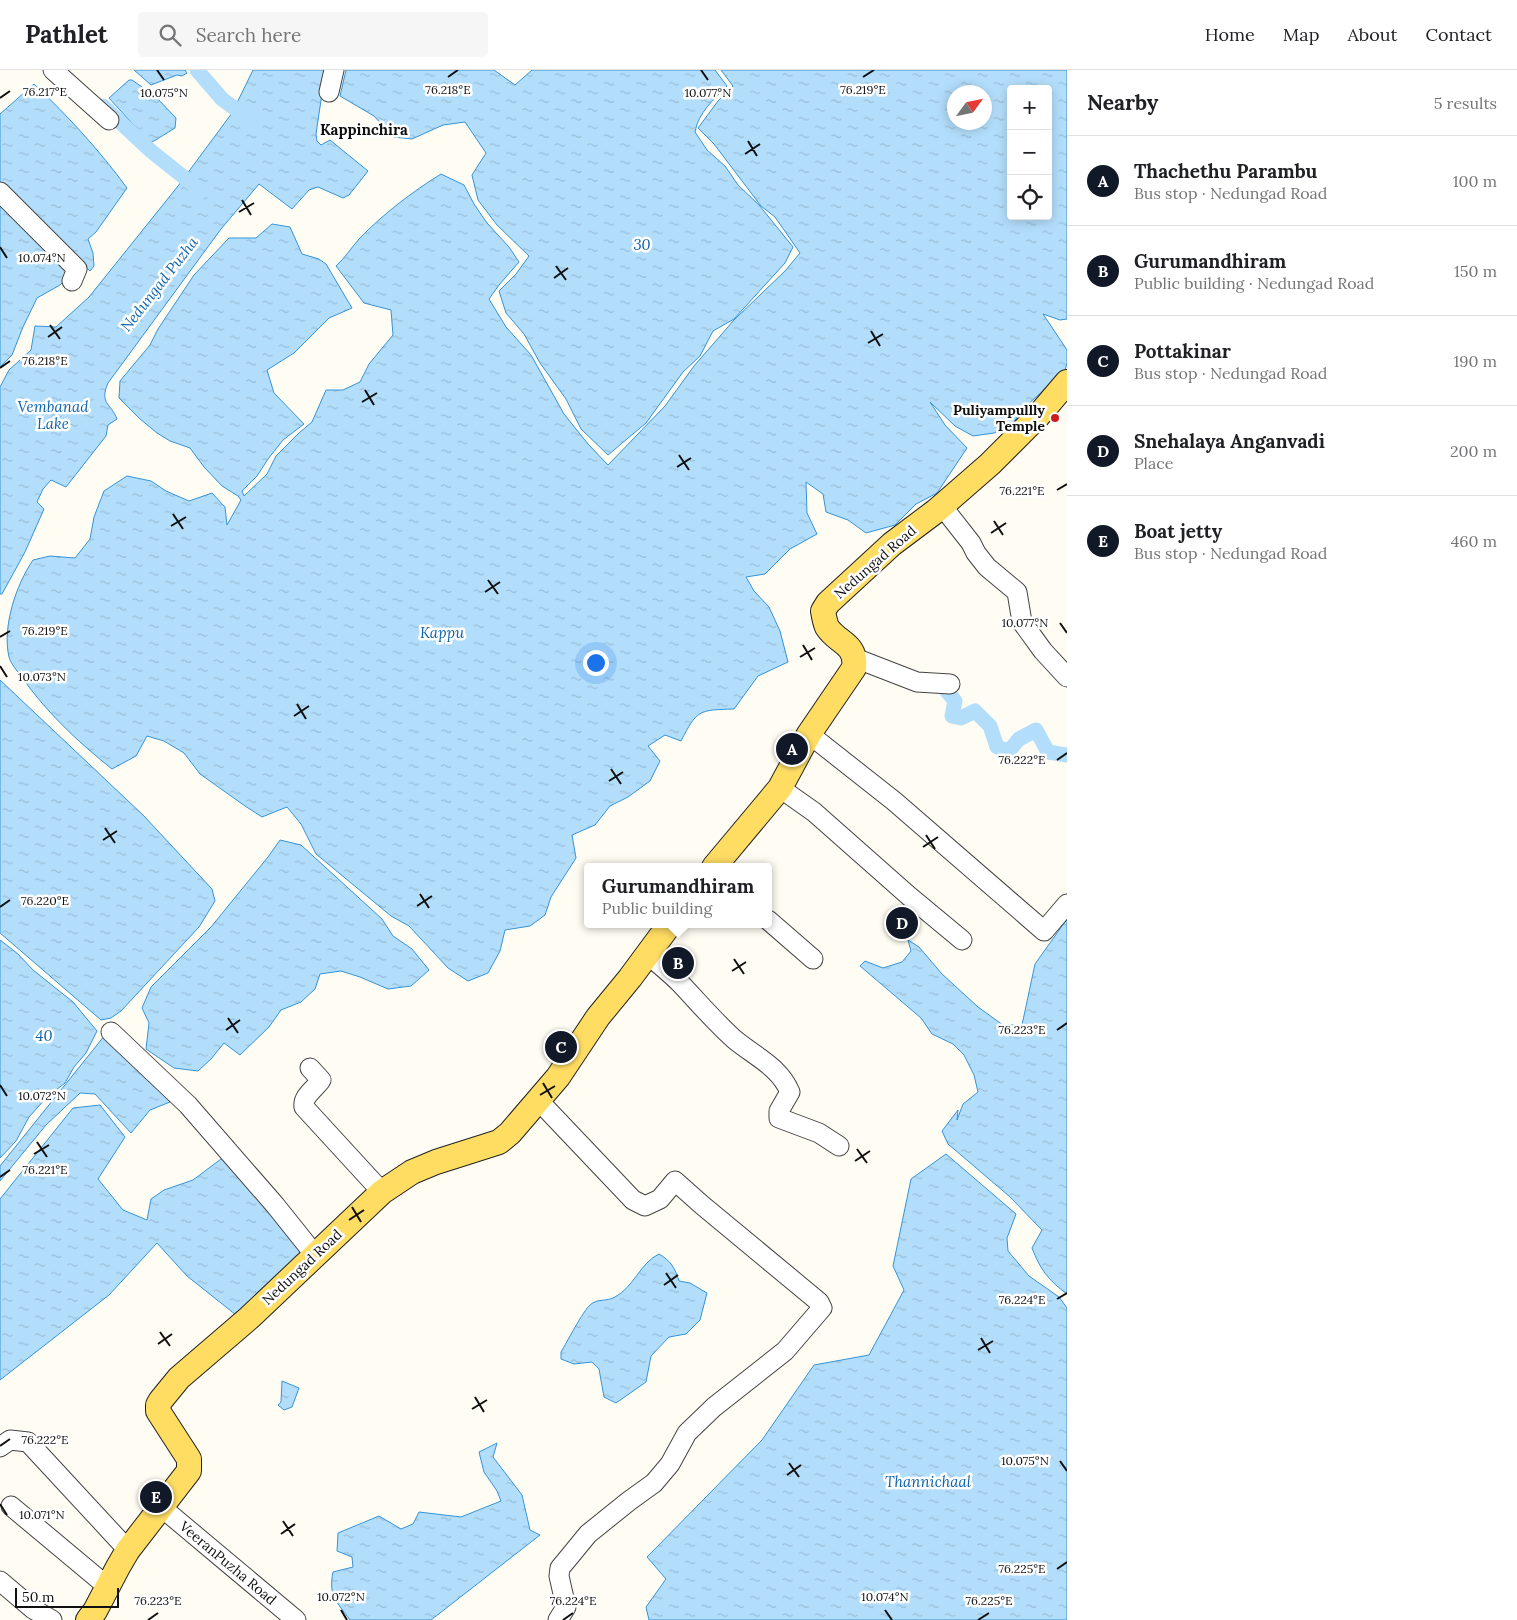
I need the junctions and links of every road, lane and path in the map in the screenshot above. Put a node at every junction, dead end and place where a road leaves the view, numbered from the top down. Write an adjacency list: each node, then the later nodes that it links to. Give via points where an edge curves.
1 (53, 70): 4 (street)
2 (334, 70): 3 (street)
3 (329, 92)
4 (109, 120)
5 (0, 192): 6 (street, via 77,270)
6 (72, 281)
7 (1067, 382): 8 (main road, Nedungad Road, via 990,464)
8 (942, 506): 9 (main road, Nedungad Road, via 892,544 823,612 828,629 851,649); 10 (street, via 987,567 1018,592 1022,622)
9 (855, 658): 11 (street, via 917,682); 12 (main road, via 854,668)
10 (1067, 677)
11 (950, 684)
12 (809, 734): 13 (main road); 15 (street, via 894,801 1044,931)
13 (780, 788): 14 (main road); 18 (street, via 814,812)
14 (717, 863)
15 (1067, 904)
16 (772, 923): 20 (street)
17 (667, 928): 19 (main road, Nedungad Road)
18 (962, 940)
19 (648, 955): 23 (main road, Nedungad Road, via 598,1016); 24 (street, via 735,1040 774,1069 786,1083 790,1092 779,1111 779,1118 819,1133)
20 (813, 959)
21 (111, 1032): 26 (street, via 188,1104)
22 (310, 1068): 25 (street, via 321,1080 305,1099 304,1107)
23 (539, 1101): 25 (main road, Nedungad Road, via 499,1142 412,1172); 36 (street, via 633,1200 645,1206 652,1203 660,1199 675,1181 819,1302 822,1308 785,1351 714,1407 687,1433 670,1464 650,1487 593,1530 560,1568 566,1607)
24 (840, 1146)
25 (382, 1192): 26 (main road, Nedungad Road)
26 (314, 1255): 29 (main road, Nedungad Road, via 250,1317 179,1378 161,1400 158,1412 189,1459 188,1471 182,1482)
27 (0, 1447): 30 (street, via 10,1440 28,1442)
28 (11, 1506): 32 (street)
29 (160, 1506): 30 (main road, Nedungad Road); 33 (street, VeeranPuzha Road)
30 (128, 1550): 32 (main road, Nedungad Road)
31 (0, 1581): 34 (street, via 33,1609)
32 (108, 1587): 35 (main road, Nedungad Road)
33 (289, 1617)
34 (52, 1620)
35 (88, 1620)
36 (558, 1620)

